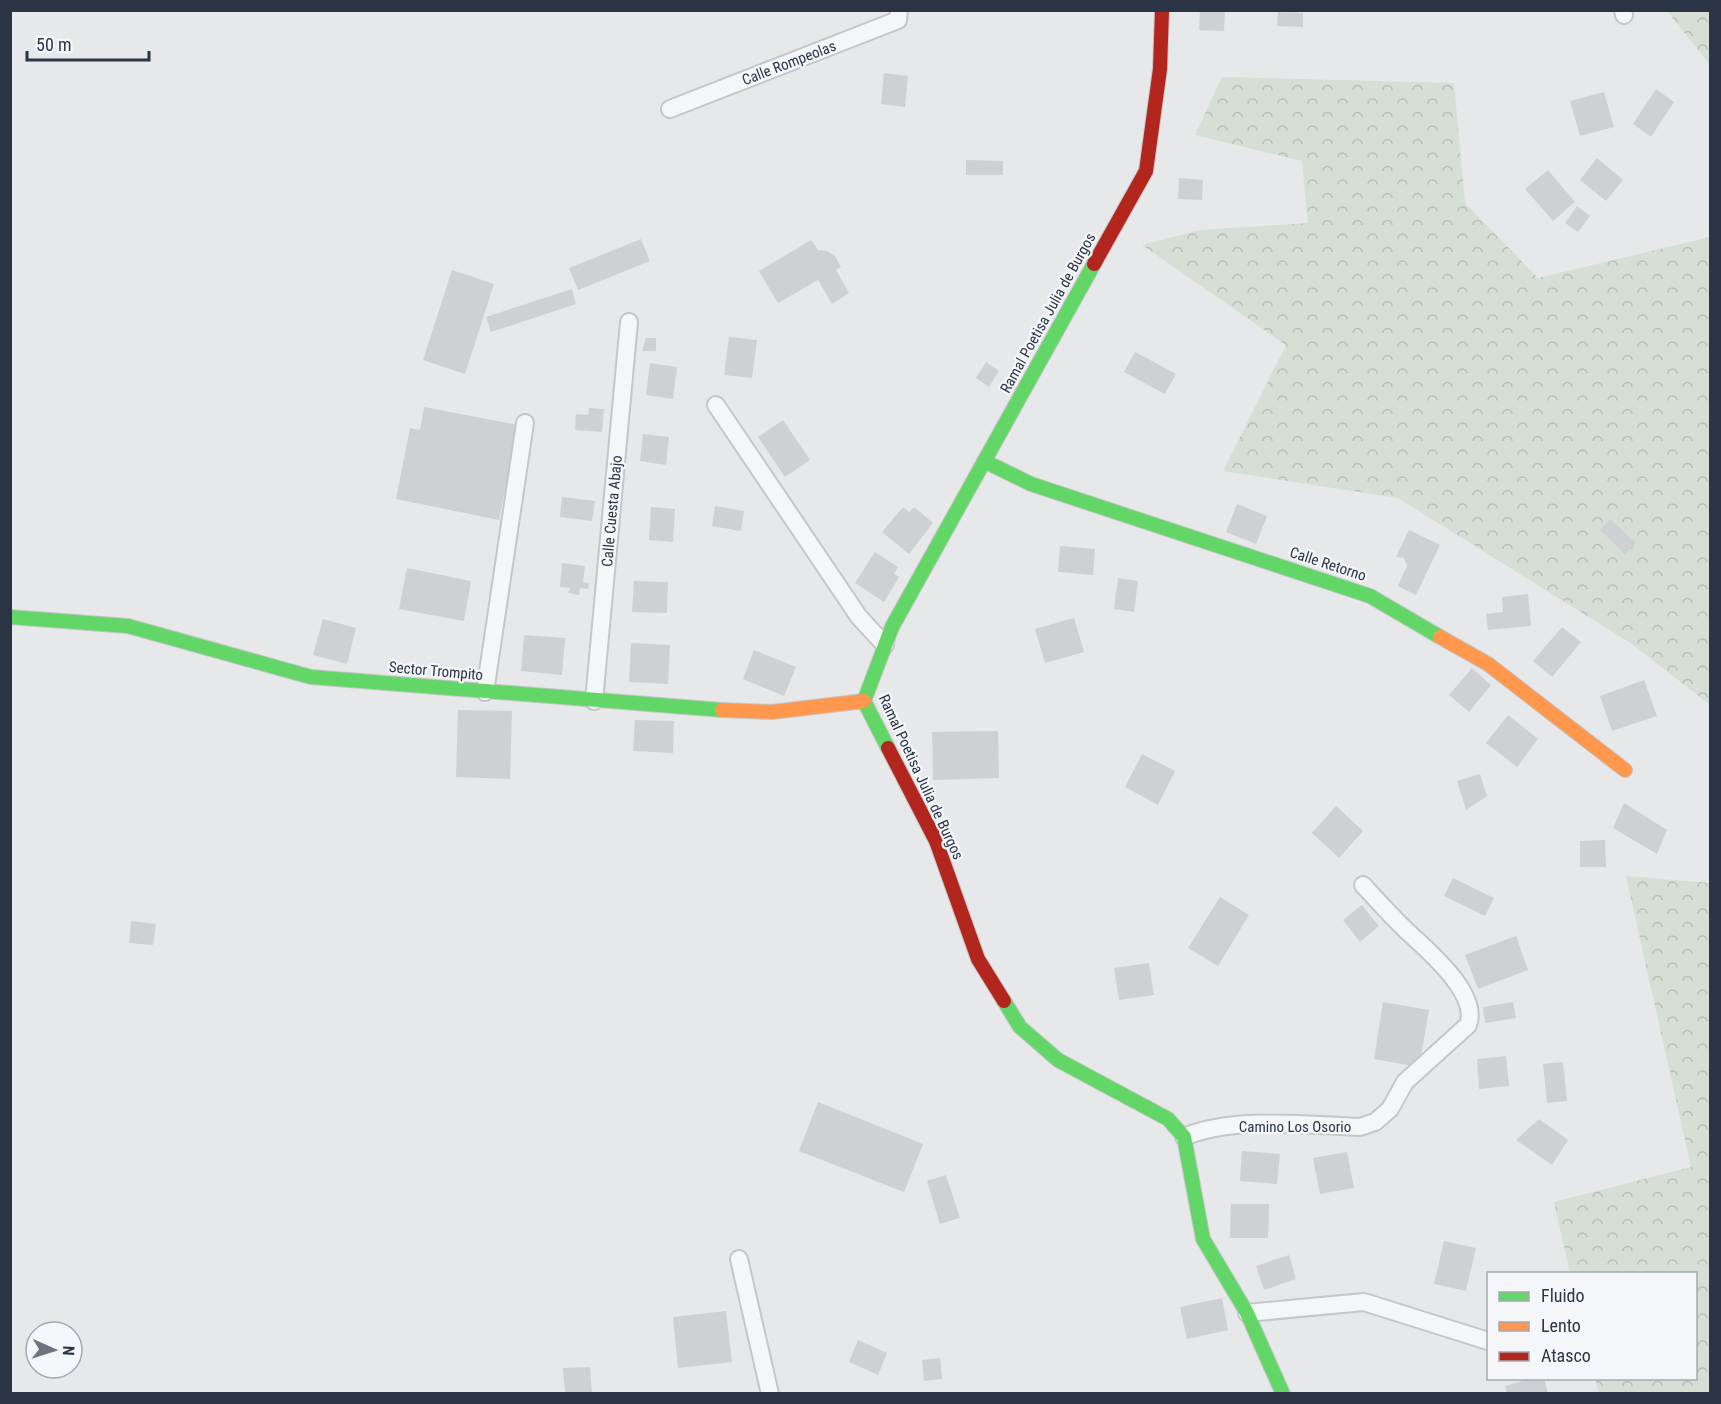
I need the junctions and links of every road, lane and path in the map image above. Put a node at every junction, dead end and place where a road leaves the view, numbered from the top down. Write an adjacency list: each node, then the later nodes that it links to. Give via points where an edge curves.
1 (899, 10): 3 (street, Calle Rompeolas, via 898,20)
2 (1162, 10): 7 (street, Ramal Poetisa Julia de Burgos, via 1160,69 1146,171)
3 (670, 109)
4 (629, 322): 11 (street, Calle Cuesta Abajo)
5 (716, 405): 9 (street, via 859,617)
6 (525, 423): 10 (street)
7 (984, 461): 9 (street, Ramal Poetisa Julia de Burgos); 13 (street, Calle Retorno, via 1031,484 1370,596 1488,664)
8 (10, 617): 10 (street, Sector Trompito, via 128,626 311,677)
9 (885, 645): 12 (street, Ramal Poetisa Julia de Burgos)
10 (485, 692): 11 (street, Sector Trompito)
11 (594, 701): 12 (street, Sector Trompito, via 772,712)
12 (864, 701): 15 (street, Ramal Poetisa Julia de Burgos, via 936,841 978,959 1020,1027 1058,1060 1168,1119)
13 (1625, 770)
14 (1362, 885): 15 (street, Camino Los Osorio, via 1436,957 1467,1001 1471,1017 1468,1025 1405,1082 1390,1109 1375,1122 1360,1127 1243,1125 1202,1130)
15 (1184, 1137): 17 (street, via 1203,1239)
16 (739, 1259): 19 (street)
17 (1247, 1313): 18 (street, via 1364,1302); 20 (street)
18 (1487, 1341)
19 (770, 1394)
20 (1283, 1394)

